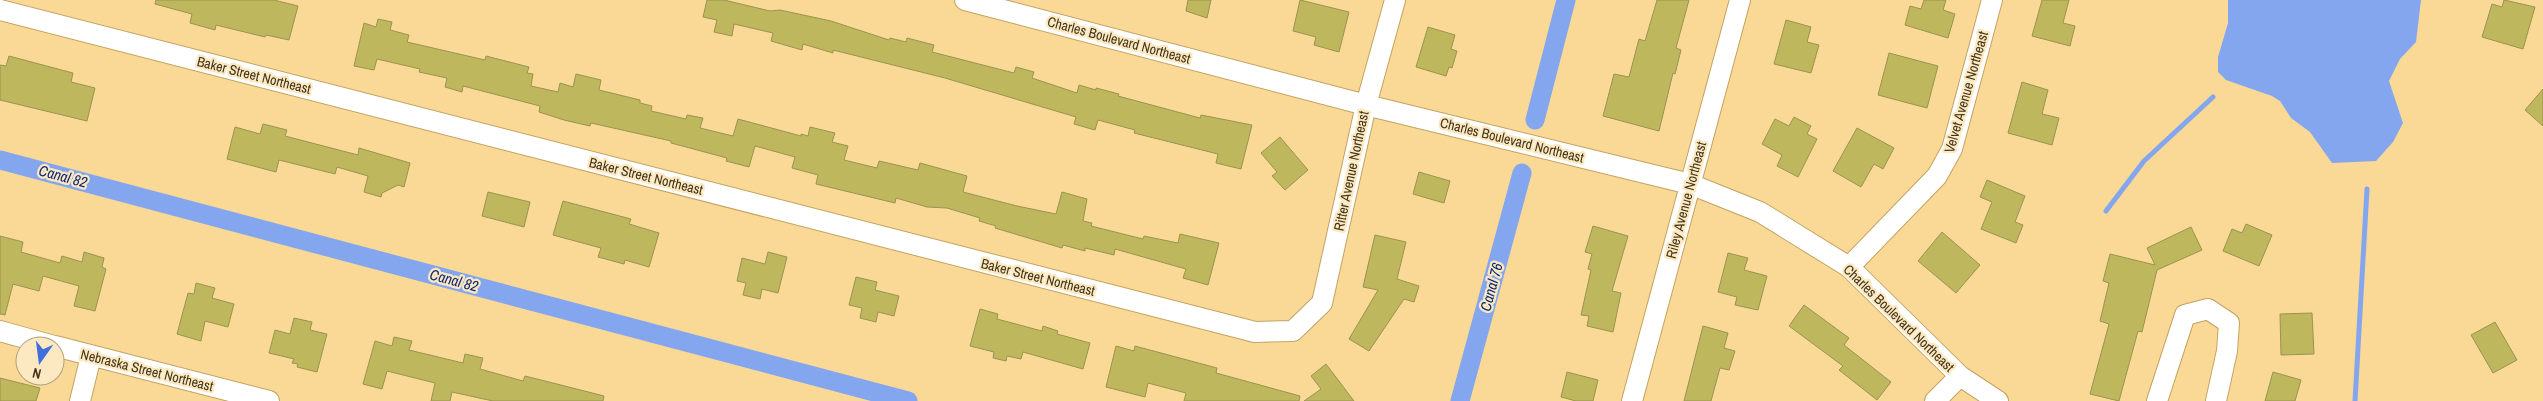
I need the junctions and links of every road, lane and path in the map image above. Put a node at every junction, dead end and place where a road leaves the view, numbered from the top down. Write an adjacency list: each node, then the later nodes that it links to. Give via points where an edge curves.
1 (965, 0): 6 (street, Charles Boulevard Northeast)
2 (1395, 0): 6 (street, Ritter Avenue Northeast)
3 (1740, 0): 7 (street, Riley Avenue Northeast)
4 (1992, 0): 8 (street, Velvet Avenue Northeast, via 1952,149 1937,176)
5 (0, 10): 10 (street, Baker Street Northeast, via 1255,332)
6 (1366, 105): 7 (street, Charles Boulevard Northeast); 10 (street, Ritter Avenue Northeast, via 1322,303)
7 (1690, 184): 8 (street, Charles Boulevard Northeast, via 1760,212); 17 (street, Riley Avenue Northeast)
8 (1848, 267): 14 (street, Charles Boulevard Northeast)
9 (0, 331): 11 (street, Nebraska Street Northeast)
10 (1294, 331)
11 (18, 336)
12 (65, 349): 13 (street, Nebraska Street Northeast)
13 (91, 356): 15 (street); 16 (street, Nebraska Street Northeast)
14 (1960, 376): 18 (street); 19 (street, Charles Boulevard Northeast)
15 (80, 401)
16 (269, 401)
17 (1632, 401)
18 (1935, 401)
19 (1998, 401)
20 (2157, 401): 21 (street, via 2185,315 2208,309 2229,323 2228,351)
21 (2216, 401)

